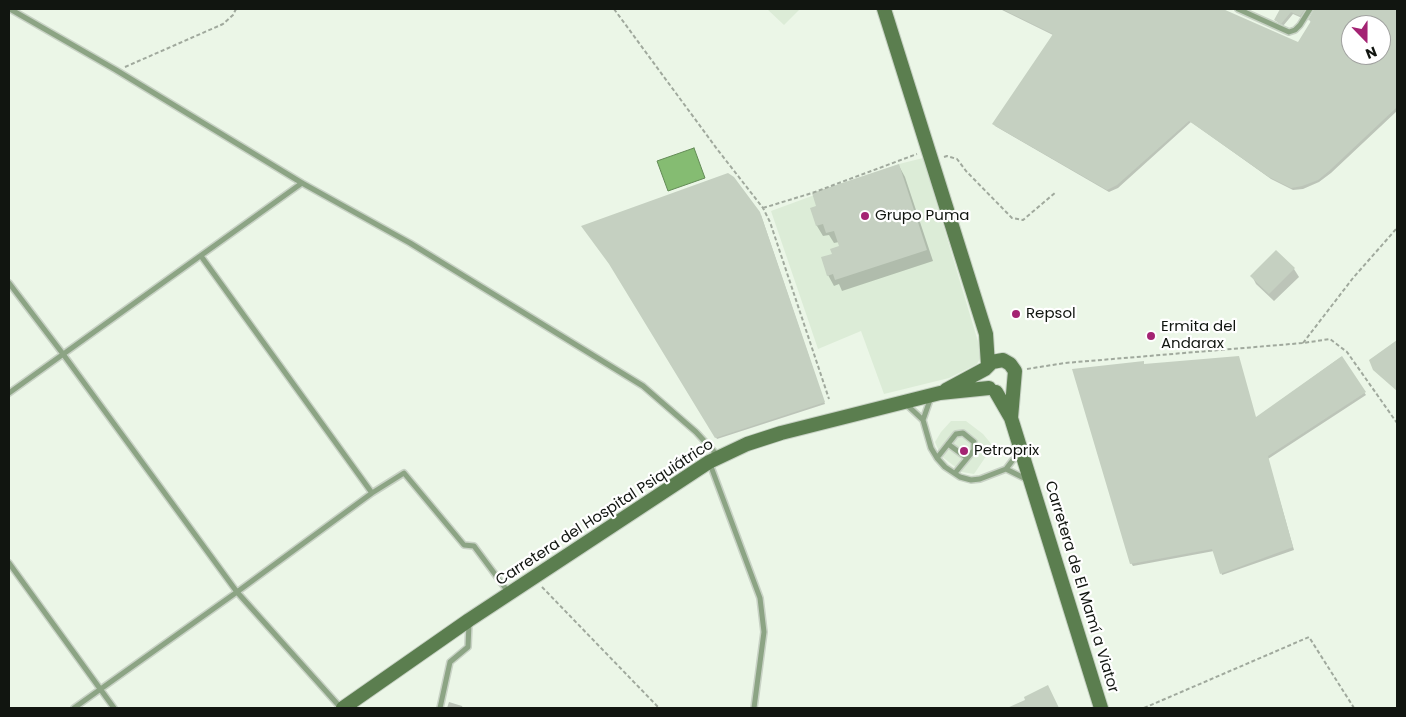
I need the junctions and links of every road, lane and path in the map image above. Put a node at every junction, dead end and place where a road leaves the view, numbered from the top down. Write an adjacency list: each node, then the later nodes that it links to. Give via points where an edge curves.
1 (10, 9): 7 (lane)
2 (236, 9): 7 (path, via 223,24)
3 (614, 9): 11 (path)
4 (884, 9): 8 (street)
5 (1238, 9): 6 (lane, via 1289,32 1300,25)
6 (1310, 9)
7 (116, 70): 9 (lane)
8 (931, 156): 10 (path, via 957,159 1012,218 1023,220); 11 (path); 15 (street)
9 (302, 183): 13 (lane); 33 (lane, via 410,243 643,386 696,432)
10 (1056, 192)
11 (763, 208): 24 (path)
12 (1397, 228): 16 (path)
13 (201, 256): 17 (lane); 37 (lane)
14 (9, 283): 17 (lane)
15 (986, 334): 18 (street); 19 (street)
16 (1303, 343): 20 (path, via 1065,363); 28 (path, via 1330,339 1347,352)
17 (63, 354): 22 (lane); 40 (lane)
18 (1003, 360): 19 (street); 20 (street, via 1010,364)
19 (986, 367): 21 (street, via 984,381); 23 (street)
20 (1014, 377): 21 (street, via 1006,390); 26 (street)
21 (993, 390): 23 (street); 26 (street)
22 (9, 393)
23 (936, 394): 25 (street, Carretera del Hospital Psiquiátrico); 27 (lane)
24 (829, 399)
25 (904, 402): 27 (lane); 33 (street, Carretera del Hospital Psiquiátrico, via 781,433 747,444)
26 (1011, 418): 30 (street, Carretera de El Mamí a Viator)
27 (923, 420): 31 (lane)
28 (1397, 423)
29 (948, 444): 31 (lane); 32 (lane); 32 (lane, via 956,434 963,433 974,442 974,450)
30 (1021, 449): 34 (lane); 36 (street, Carretera de El Mamí a Viator)
31 (936, 458): 35 (lane)
32 (967, 458): 35 (lane)
33 (714, 460): 39 (street, Carretera del Hospital Psiquiátrico); 49 (lane, via 760,598 764,632)
34 (1006, 469): 35 (lane, via 970,480); 36 (lane)
35 (955, 474)
36 (1032, 481): 50 (street, Carretera de El Mamí a Viator)
37 (372, 493): 40 (lane); 41 (lane, via 404,473 464,545 474,546)
38 (9, 563): 43 (lane)
39 (534, 578): 41 (street, Carretera del Hospital Psiquiátrico); 48 (path)
40 (237, 592): 43 (lane); 46 (lane)
41 (509, 594): 42 (street, Carretera del Hospital Psiquiátrico)
42 (469, 620): 46 (street, Carretera del Hospital Psiquiátrico); 47 (lane, via 468,648 450,662)
43 (101, 690): 44 (lane); 45 (lane)
44 (74, 708)
45 (114, 708)
46 (342, 708)
47 (440, 708)
48 (659, 708)
49 (754, 708)
50 (1101, 708)
51 (1144, 708): 52 (path, via 1308,637)
52 (1354, 708)

